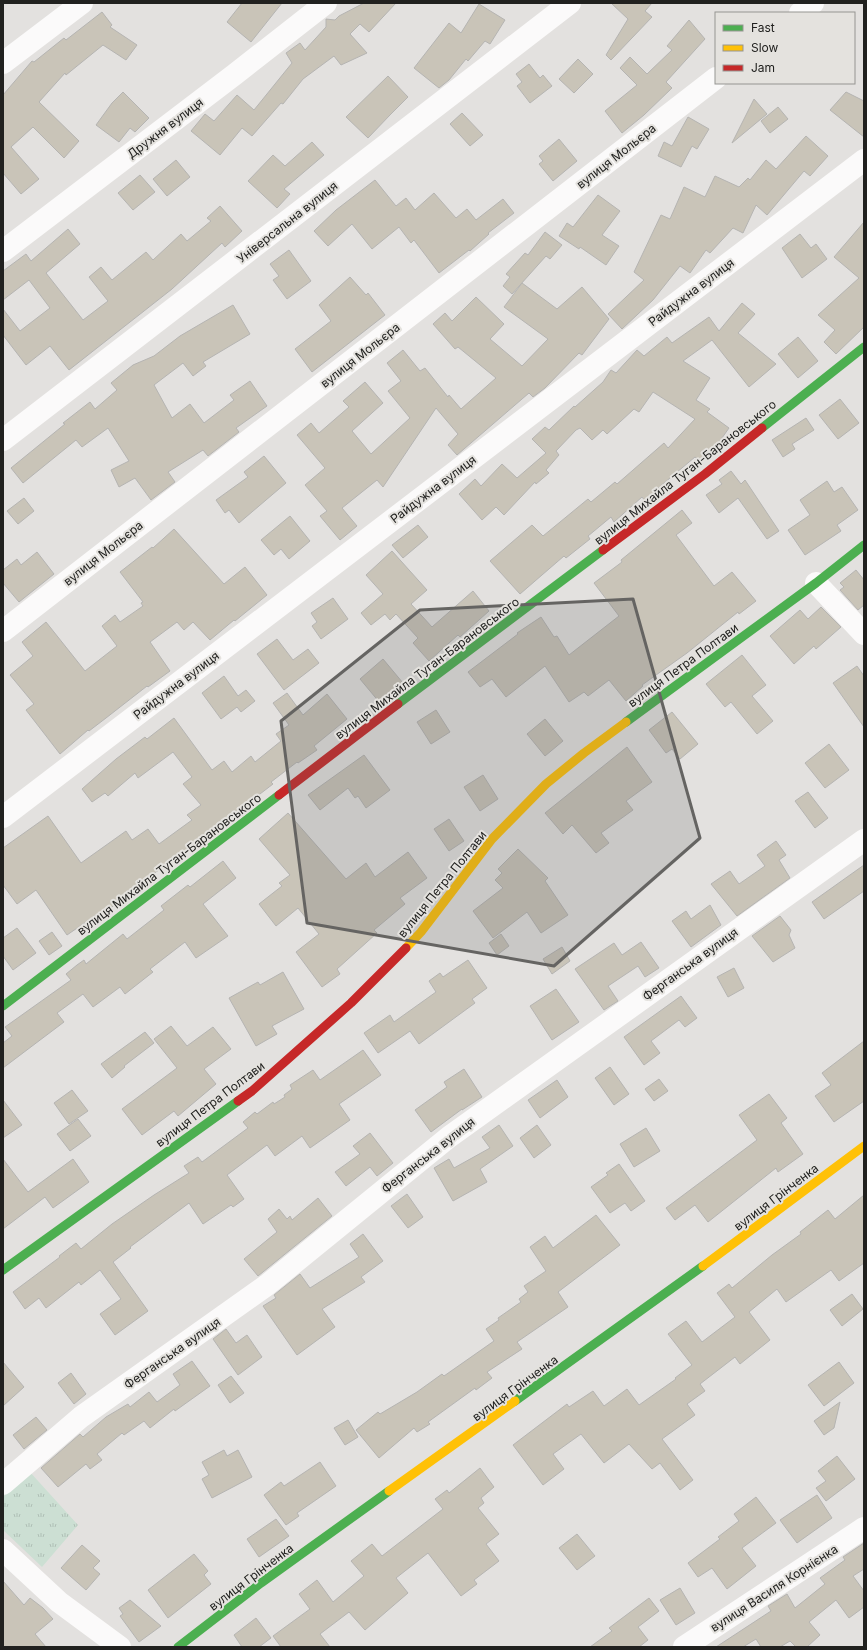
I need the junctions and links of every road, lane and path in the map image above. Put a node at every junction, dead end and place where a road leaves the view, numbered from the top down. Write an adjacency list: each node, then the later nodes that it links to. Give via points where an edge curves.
1 (82, 3): 6 (street)
2 (326, 3): 9 (street, Дружня вулиця)
3 (570, 3): 11 (street, Універсальна вулиця)
4 (813, 3): 5 (street)
5 (801, 12)
6 (3, 63)
7 (715, 79): 14 (street, вулиця Мольєра)
8 (864, 160): 16 (street, Райдужна вулиця)
9 (3, 251)
10 (864, 347): 18 (street, вулиця Михайла Туган-Барановського, via 705,474)
11 (3, 440)
12 (864, 545): 13 (street, вулиця Петра Полтави)
13 (816, 583): 15 (street); 20 (street, вулиця Петра Полтави, via 584,753 546,784 492,839 420,932 351,1003 252,1091)
14 (3, 631)
15 (864, 634)
16 (3, 818)
17 (864, 840): 21 (street, Ферганська вулиця, via 449,1137 266,1285 81,1417)
18 (3, 1006)
19 (864, 1146): 25 (street, вулиця Грінченка, via 649,1306 261,1583)
20 (3, 1270)
21 (3, 1484)
22 (864, 1528): 26 (street, вулиця Василя Корнієнка)
23 (3, 1550): 24 (street, via 59,1602)
24 (120, 1647)
25 (178, 1647)
26 (684, 1647)

